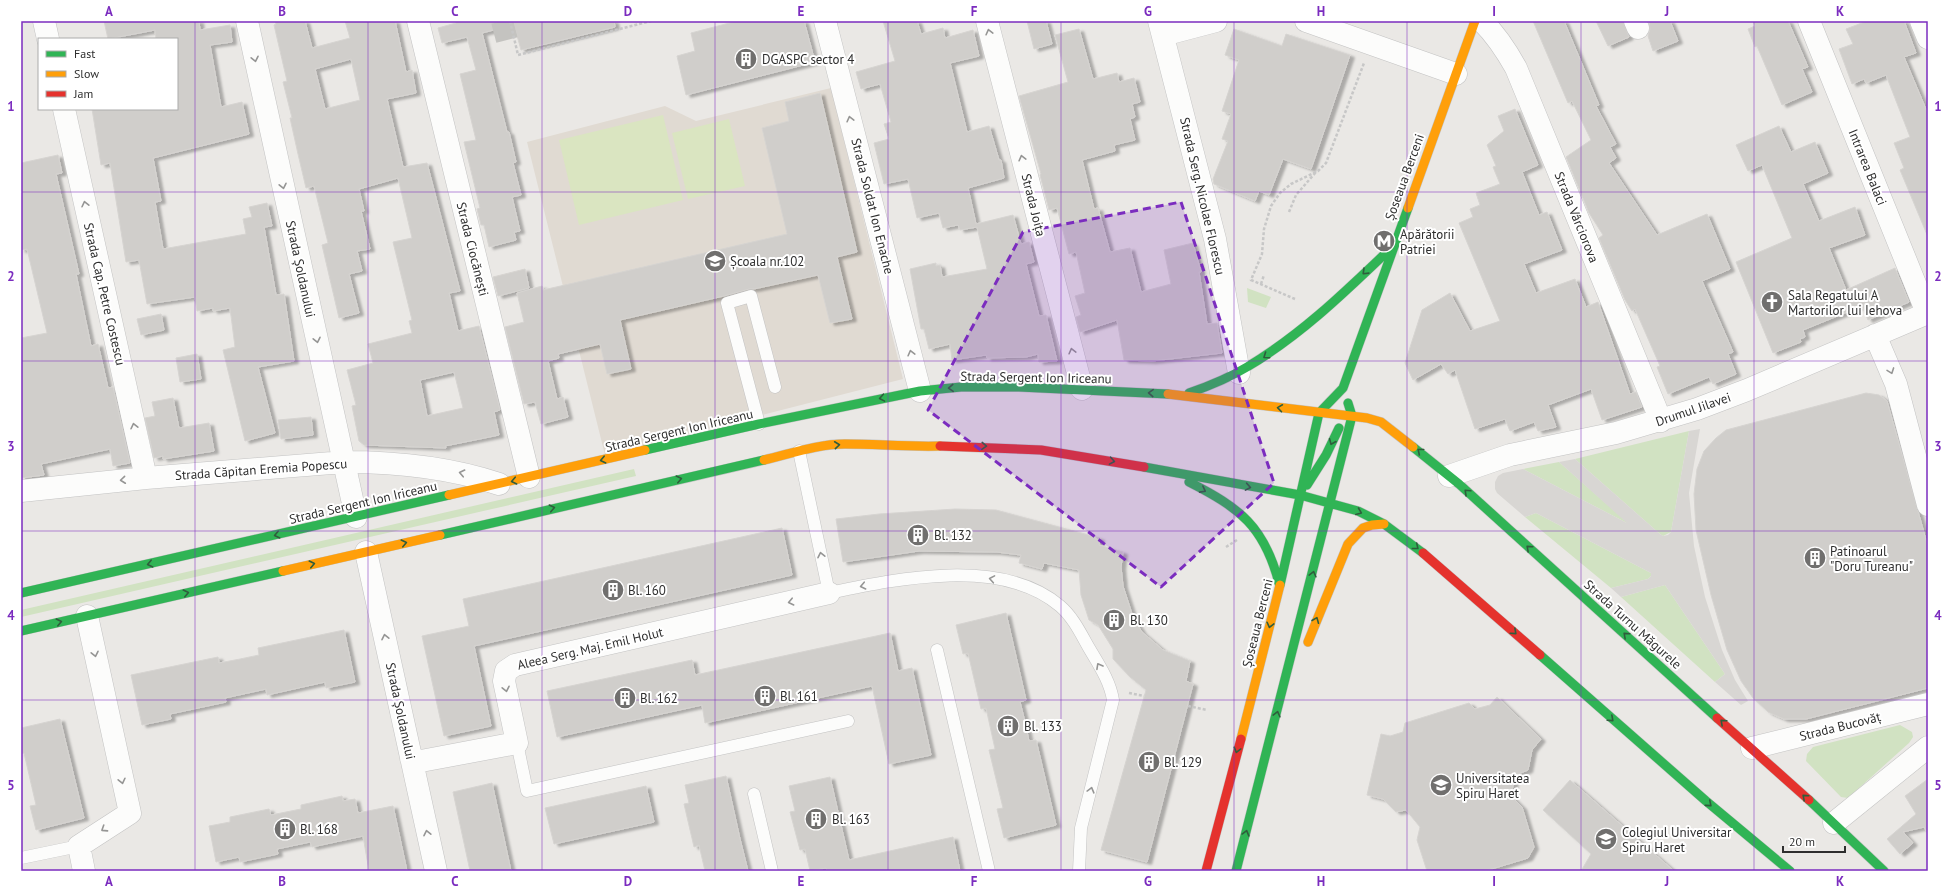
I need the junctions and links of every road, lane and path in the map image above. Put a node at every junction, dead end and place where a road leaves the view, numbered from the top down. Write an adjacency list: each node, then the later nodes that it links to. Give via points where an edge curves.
1 (44, 21): 15 (street)
2 (247, 21): 40 (street, Strada Șoldanului, one-way to 40)
3 (418, 21): 45 (street, Strada Ciocănești)
4 (510, 21): 5 (path, via 518,54)
5 (651, 21)
6 (825, 21): 32 (street, Strada Soldat Ion Enache, one-way to 6)
7 (987, 21): 31 (street, Strada Joița, one-way to 7)
8 (1216, 21): 14 (street)
9 (1306, 21): 17 (street)
10 (1475, 21): 18 (main road, Șoseaua Berceni)
11 (1482, 21): 36 (street, Strada Vârciorova, via 1498,38 1516,68)
12 (1809, 21): 26 (street, Intrarea Balaci)
13 (1921, 21): 16 (street)
14 (1161, 28): 28 (street, Strada Serg. Nicolae Florescu, via 1215,239)
15 (48, 38)
16 (1928, 38)
17 (1371, 44): 18 (street); 20 (path, via 1330,155)
18 (1456, 74): 22 (main road, Șoseaua Berceni)
19 (64, 110): 44 (street, Strada Cap. Petre Costescu, one-way to 19)
20 (1318, 170): 21 (path, via 1296,195); 24 (path, via 1291,184 1280,193 1271,206 1264,229 1262,254 1251,280)
21 (1288, 212)
22 (1393, 245): 28 (main road, one-way to 28, via 1300,330); 30 (main road, Șoseaua Berceni)
23 (1264, 275): 24 (path)
24 (1261, 284): 25 (path)
25 (1295, 299)
26 (1928, 313): 27 (street, Drumul Jilavei)
27 (1875, 335): 36 (street, Drumul Jilavei, via 1747,390); 50 (street, one-way to 50, via 1896,384)
28 (1239, 373): 33 (main road)
29 (775, 387): 37 (lane, via 751,296 727,303)
30 (1343, 388): 34 (main road, Șoseaua Berceni); 35 (main road)
31 (1082, 389): 32 (main road, Strada Sergent Ion Iriceanu, one-way to 32, via 981,387); 33 (main road, Strada Sergent Ion Iriceanu, one-way to 31)
32 (920, 391): 37 (main road, Strada Sergent Ion Iriceanu, one-way to 37)
33 (1184, 395): 34 (main road, Strada Sergent Ion Iriceanu, one-way to 33)
34 (1319, 413): 35 (main road, Strada Sergent Ion Iriceanu); 38 (main road, Șoseaua Berceni)
35 (1352, 416): 41 (main road, one-way to 41, via 1338,430); 43 (main road, Strada Turnu Măgurele, one-way to 35, via 1387,426 1374,420); 49 (main road)
36 (1661, 421): 43 (street, Drumul Jilavei, via 1588,440 1510,455)
37 (759, 424): 45 (main road, Strada Sergent Ion Iriceanu, one-way to 45)
38 (1313, 433): 41 (main road); 48 (main road, Șoseaua Berceni)
39 (799, 451): 42 (main road, one-way to 42, via 844,444 1004,447 1074,454); 53 (main road, one-way to 39); 56 (lane, one-way to 39)
40 (344, 462): 44 (street, Strada Căpitan Eremia Popescu); 46 (street, Strada Căpitan Eremia Popescu, one-way to 40, via 438,468); 51 (street, Strada Șoldanului)
41 (1316, 471): 48 (main road); 49 (main road)
42 (1168, 472): 48 (main road, one-way to 48); 54 (main road, one-way to 54, via 1219,498 1253,525 1269,549)
43 (1449, 476): 69 (main road, Strada Turnu Măgurele, one-way to 43)
44 (146, 478): 47 (street, Strada Căpitan Eremia Popescu, one-way to 47)
45 (529, 478): 46 (main road, Strada Sergent Ion Iriceanu, one-way to 46)
46 (499, 484): 51 (main road, Strada Sergent Ion Iriceanu)
47 (21, 491)
48 (1300, 496): 49 (main road); 54 (main road, Șoseaua Berceni)
49 (1332, 503): 52 (main road, one-way to 52, via 1358,511); 62 (main road, one-way to 49)
50 (1928, 505)
51 (356, 517): 55 (main road, Strada Sergent Ion Iriceanu, one-way to 55)
52 (1384, 524): 59 (main road, one-way to 52, via 1348,544 1362,528); 75 (main road, one-way to 75, via 1458,582)
53 (366, 552): 57 (main road, one-way to 53); 70 (street, Strada Șoldanului, one-way to 53)
54 (1280, 587): 81 (main road, Șoseaua Berceni, one-way to 81)
55 (21, 593)
56 (829, 593): 67 (street, Aleea Serg. Maj. Emil Holut, one-way to 67, via 512,666 506,671 504,681); 80 (lane, one-way to 56, via 1081,828 1113,700 1106,677 1076,625 1062,607 1042,594 1006,581 963,576 916,577)
57 (87, 616): 58 (main road, one-way to 57); 73 (street, one-way to 73, via 130,813)
58 (21, 631)
59 (1305, 649)
60 (937, 650): 79 (lane)
61 (1298, 662): 62 (main road)
62 (1286, 680): 82 (main road, one-way to 62)
63 (1188, 706): 64 (path)
64 (1206, 710)
65 (1925, 712): 69 (street, Strada Bucovăț)
66 (848, 721): 67 (lane, via 527,791)
67 (517, 743): 70 (street, via 421,762)
68 (1928, 747): 72 (street)
69 (1752, 748): 72 (main road, Strada Turnu Măgurele, one-way to 69)
70 (411, 758): 77 (street, Strada Șoldanului, one-way to 70)
71 (754, 794): 78 (lane)
72 (1834, 823): 83 (main road, Strada Turnu Măgurele)
73 (79, 846): 74 (lane); 76 (street)
74 (21, 858)
75 (1788, 870)
76 (84, 871)
77 (436, 871)
78 (772, 871)
79 (989, 871)
80 (1079, 871)
81 (1206, 871)
82 (1236, 871)
83 (1884, 871)

